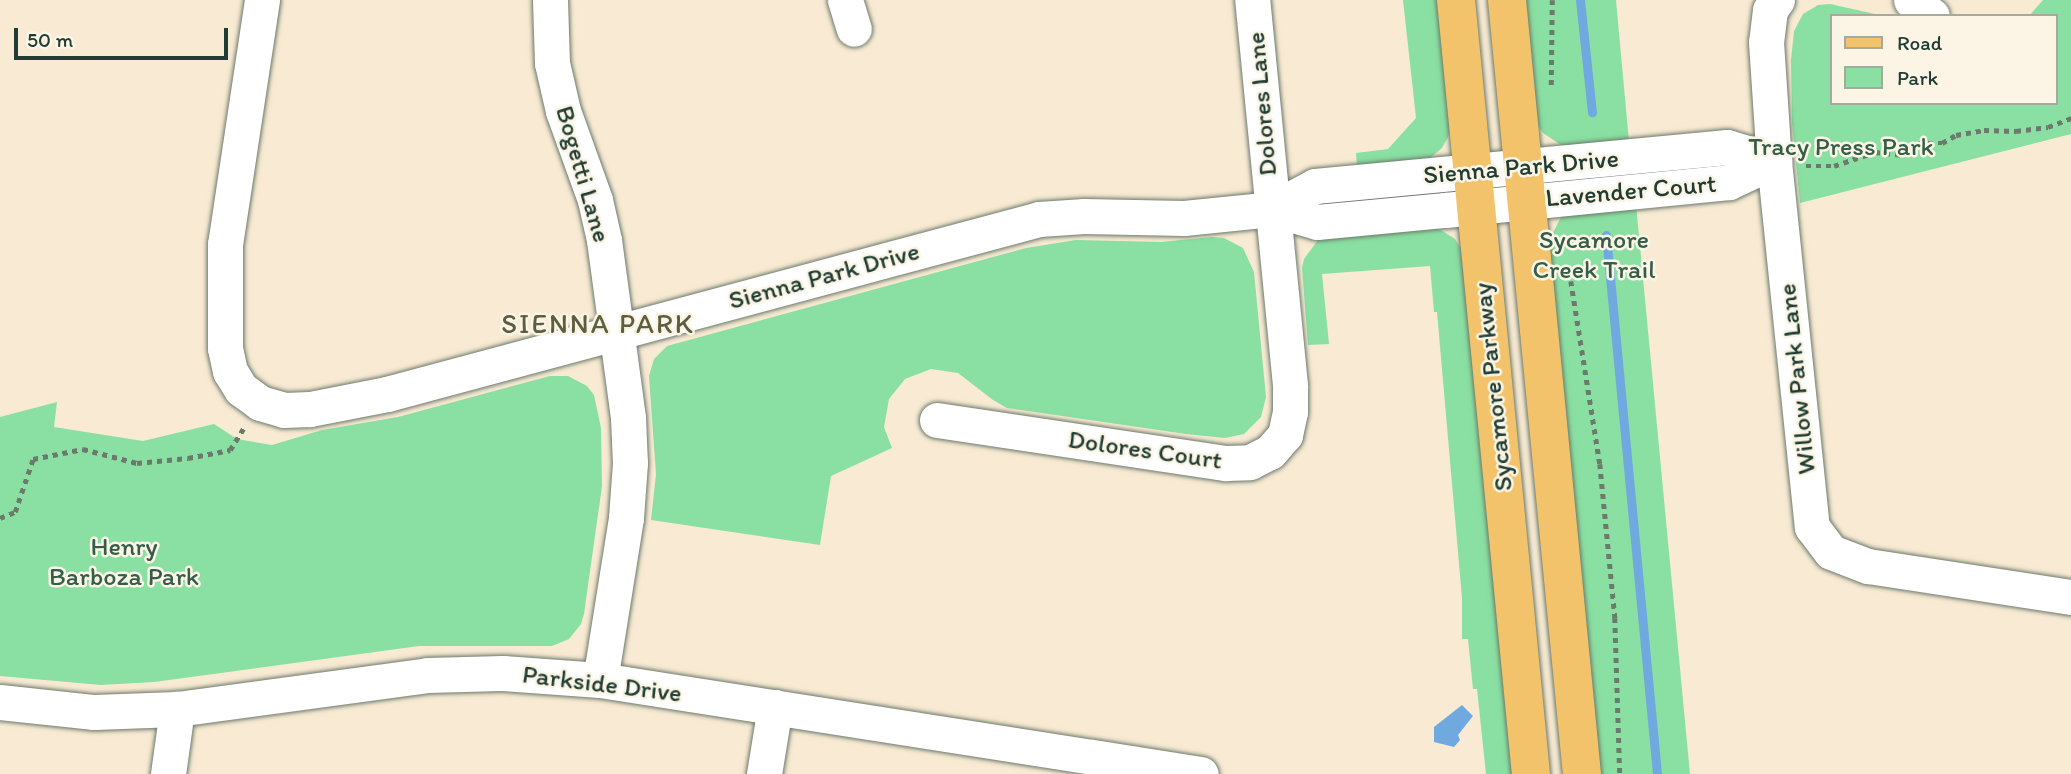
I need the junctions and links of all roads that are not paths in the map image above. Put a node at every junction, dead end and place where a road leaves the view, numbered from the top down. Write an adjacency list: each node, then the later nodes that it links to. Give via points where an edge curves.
1 (262, 0): 13 (street, Sienna Park Drive, via 225,244 225,348 230,371 241,389 260,403 284,410 310,410)
2 (550, 0): 13 (street, Bogetti Lane, via 552,63 595,200)
3 (1252, 0): 12 (street, Dolores Lane)
4 (1456, 0): 11 (main road, Sycamore Parkway)
5 (1507, 0): 10 (main road, Sycamore Parkway)
6 (1777, 0): 9 (street, Willow Park Lane, via 1770,10 1766,42)
7 (1911, 0): 8 (street)
8 (1930, 14)
9 (1774, 161): 10 (street, Lavender Court, via 1729,182); 15 (street, Willow Park Lane, via 1812,527 1832,552 1868,566)
10 (1525, 183): 11 (street, Sienna Park Drive); 24 (main road, Sycamore Parkway)
11 (1474, 189): 12 (street, Sienna Park Drive, via 1315,186); 23 (main road, Sycamore Parkway)
12 (1272, 209): 13 (street, Sienna Park Drive, via 1184,218 1084,215 1039,219); 14 (street, Dolores Court, via 1290,412 1285,435 1270,452 1250,462 1226,463)
13 (617, 332): 16 (street, Bogetti Lane, via 630,463 626,518)
14 (937, 420)
15 (2071, 597)
16 (600, 680): 18 (street, Parkside Drive); 19 (street, Parkside Drive, via 503,673 427,675)
17 (0, 702): 19 (street, Parkside Drive, via 94,712)
18 (775, 707): 21 (street); 22 (street, Parkside Drive)
19 (177, 709): 20 (street)
20 (167, 774)
21 (764, 774)
22 (1200, 774)
23 (1531, 774)
24 (1582, 774)

